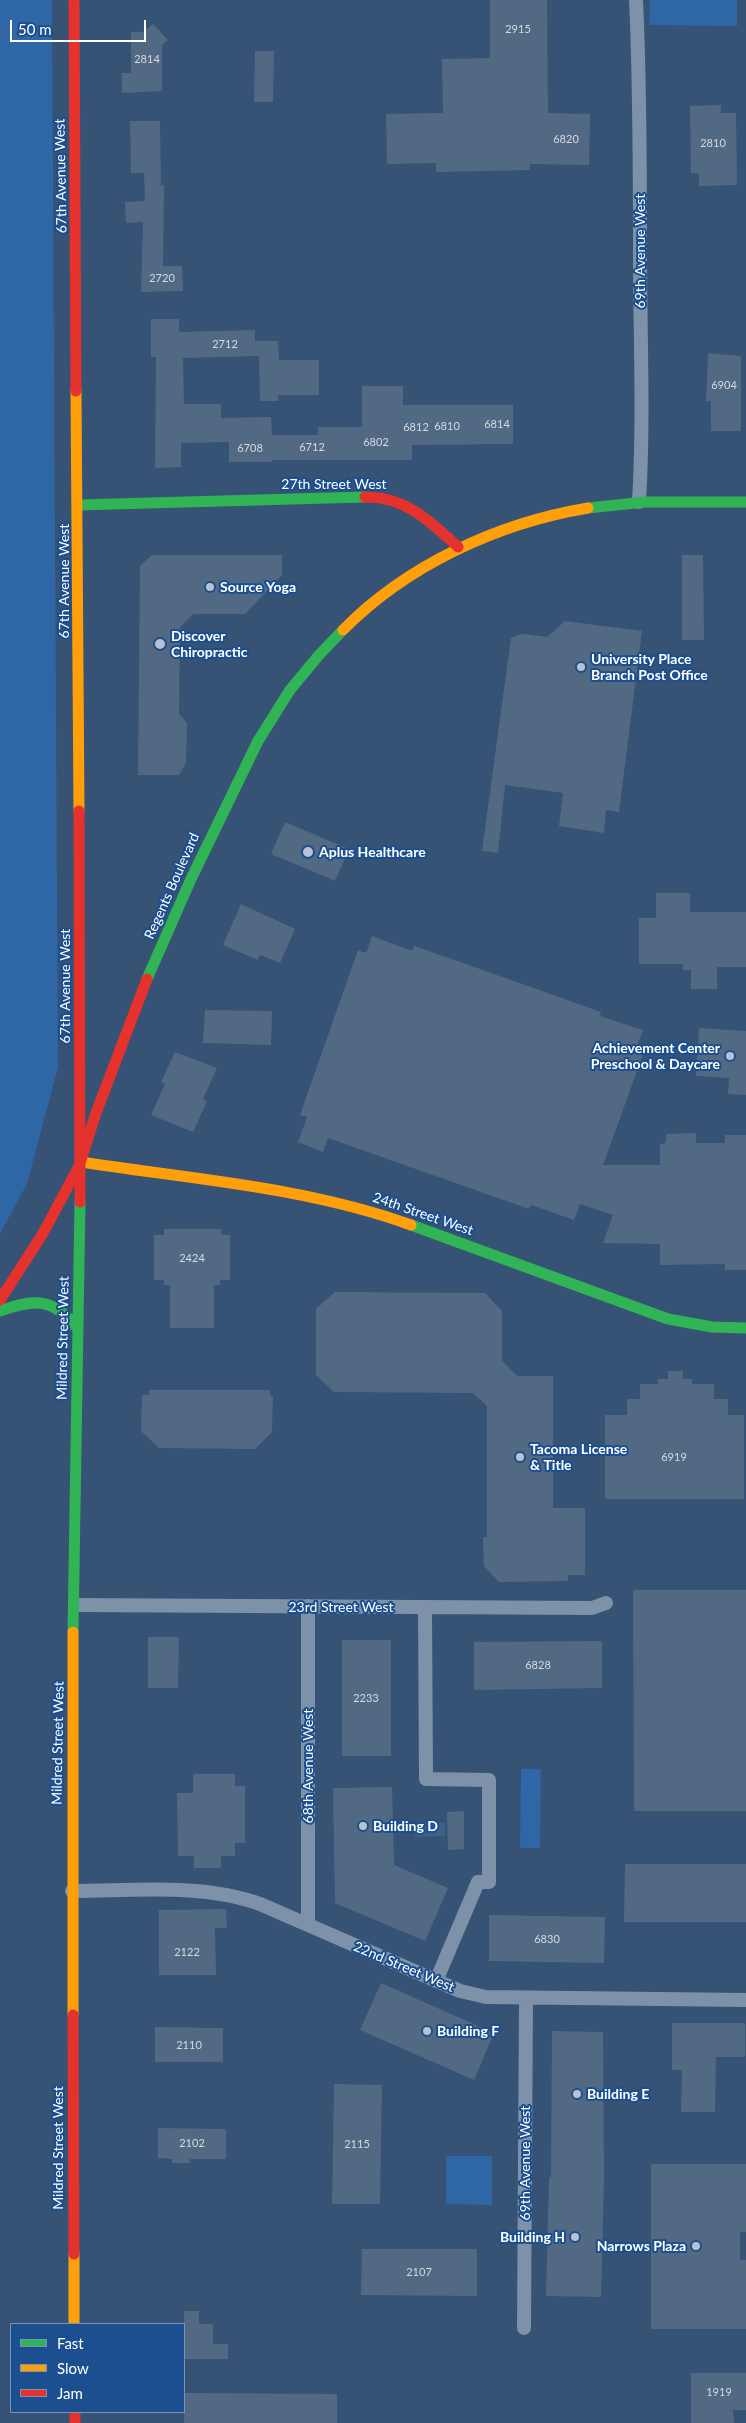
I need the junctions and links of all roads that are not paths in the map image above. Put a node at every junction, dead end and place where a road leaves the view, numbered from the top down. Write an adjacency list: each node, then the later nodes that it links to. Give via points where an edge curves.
1 (74, 0): 5 (main road, 67th Avenue West)
2 (636, 0): 3 (street, 69th Avenue West, via 640,67 642,424)
3 (639, 502): 4 (main road); 6 (main road, via 550,516)
4 (746, 502)
5 (78, 505): 6 (main road, 27th Street West, via 372,497 412,506); 7 (main road, 67th Avenue West)
6 (458, 547): 7 (main road, Regents Boulevard, via 421,568 358,616 322,651 289,691 264,729 186,887 129,1025)
7 (80, 1162): 8 (main road, Regents Boulevard, via 58,1209); 10 (main road, 24th Street West, via 325,1199 396,1219 668,1319 712,1327); 11 (main road, Mildred Street West)
8 (0, 1300)
9 (0, 1311): 11 (main road, via 39,1300 61,1309)
10 (746, 1328)
11 (78, 1329): 13 (main road, Mildred Street West)
12 (606, 1603): 15 (street, 23rd Street West, via 592,1608)
13 (75, 1605): 14 (street, 23rd Street West); 16 (main road, Mildred Street West)
14 (308, 1606): 15 (street, 23rd Street West); 17 (street, 68th Avenue West)
15 (425, 1607): 18 (street, via 426,1779 489,1780 489,1882 478,1882)
16 (72, 1891): 17 (street, 22nd Street West, via 220,1893 251,1901); 21 (main road, Mildred Street West)
17 (308, 1925): 18 (street, 22nd Street West)
18 (436, 1980): 19 (street, 22nd Street West, via 472,1995)
19 (526, 1999): 20 (street, 22nd Street West); 22 (street, 69th Avenue West)
20 (746, 2000)
21 (74, 2323)
22 (524, 2328)

